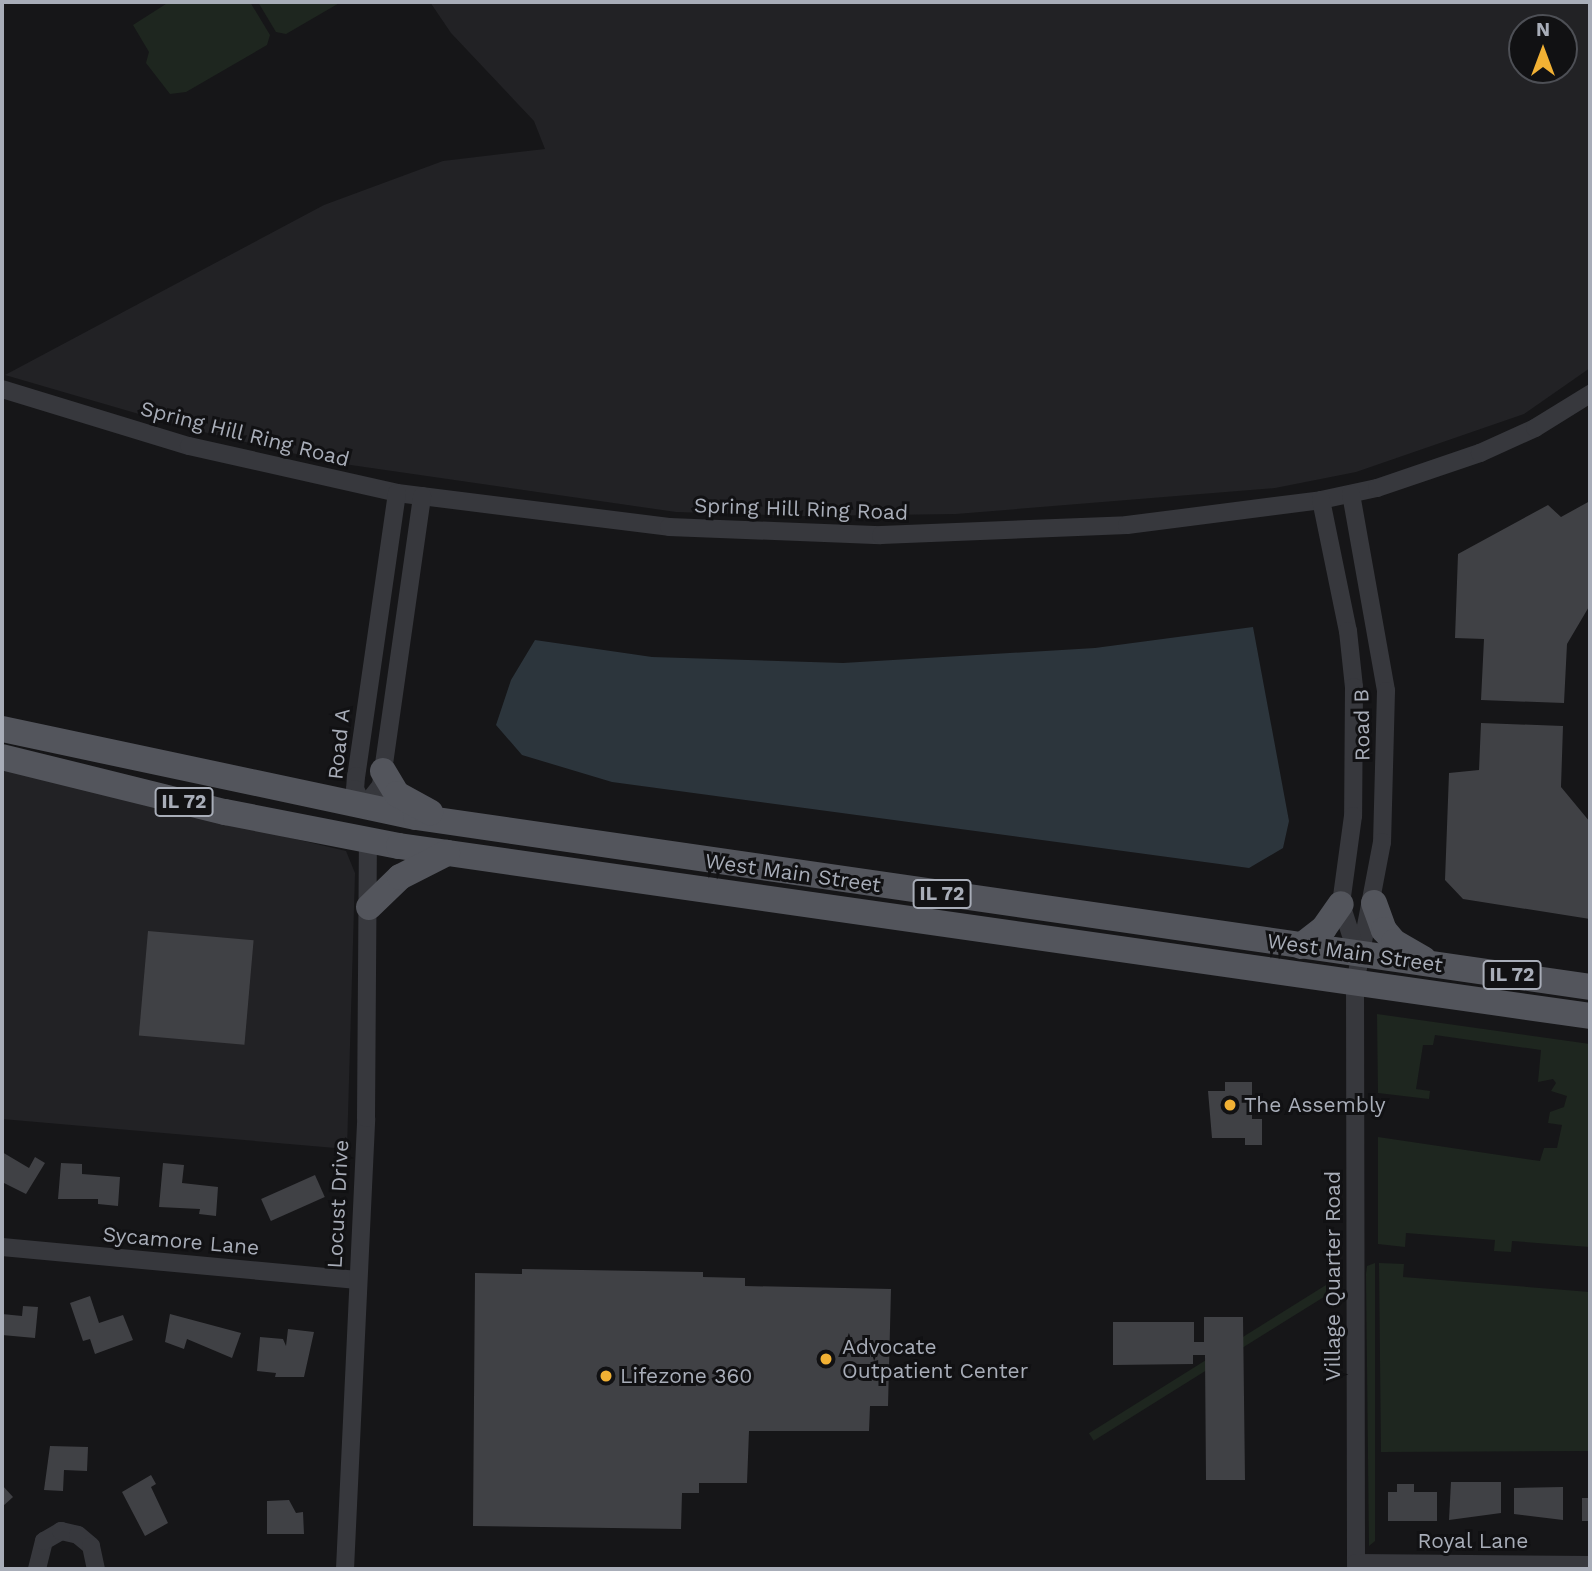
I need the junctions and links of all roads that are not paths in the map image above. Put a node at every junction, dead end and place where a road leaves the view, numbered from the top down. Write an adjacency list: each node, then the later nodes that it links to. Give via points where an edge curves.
1 (2, 389): 3 (street, Spring Hill Ring Road, via 212,452)
2 (1590, 394): 4 (street, Spring Hill Ring Road, via 1535,428 1480,453)
3 (397, 493): 5 (street, Spring Hill Ring Road); 10 (street, Road A, via 356,776 355,789)
4 (1351, 494): 6 (street, Spring Hill Ring Road); 14 (street, Road B, via 1386,691 1386,793)
5 (422, 496): 6 (street, Spring Hill Ring Road, via 669,527 881,536 1116,526); 9 (street, Road A)
6 (1321, 500): 15 (street, Road B, via 1348,631 1354,687 1353,816)
7 (2, 729): 10 (main road, West Main Street / IL 72)
8 (2, 757): 12 (main road, IL 72, via 225,812)
9 (383, 771): 10 (street, Road A, via 381,785); 11 (main road, via 397,794)
10 (364, 807): 11 (main road, West Main Street / IL 72); 12 (main road)
11 (450, 823): 17 (main road, West Main Street / IL 72)
12 (368, 841): 13 (main road, West Main Street / IL 72); 16 (street, Locust Drive)
13 (447, 853): 16 (main road, via 400,877); 20 (main road, West Main Street / IL 72)
14 (1374, 903): 18 (street, Road B); 19 (main road, via 1394,942)
15 (1341, 904): 17 (main road, via 1324,928); 18 (street, Road B)
16 (369, 907): 24 (street, Locust Drive, via 366,1118)
17 (1301, 946): 18 (main road, West Main Street / IL 72)
18 (1357, 954): 19 (main road, West Main Street / IL 72); 20 (street, Road B)
19 (1434, 964): 21 (main road, West Main Street / IL 72)
20 (1355, 983): 22 (main road, West Main Street / IL 72); 26 (street, Village Quarter Road)
21 (1590, 986)
22 (1590, 1016)
23 (2, 1247): 24 (street, Sycamore Lane)
24 (357, 1280): 29 (street, Locust Drive)
25 (1590, 1564): 26 (street, Royal Lane)
26 (1356, 1566)
27 (37, 1569): 28 (street, via 44,1541 61,1531 85,1540)
28 (96, 1569)
29 (345, 1569)

